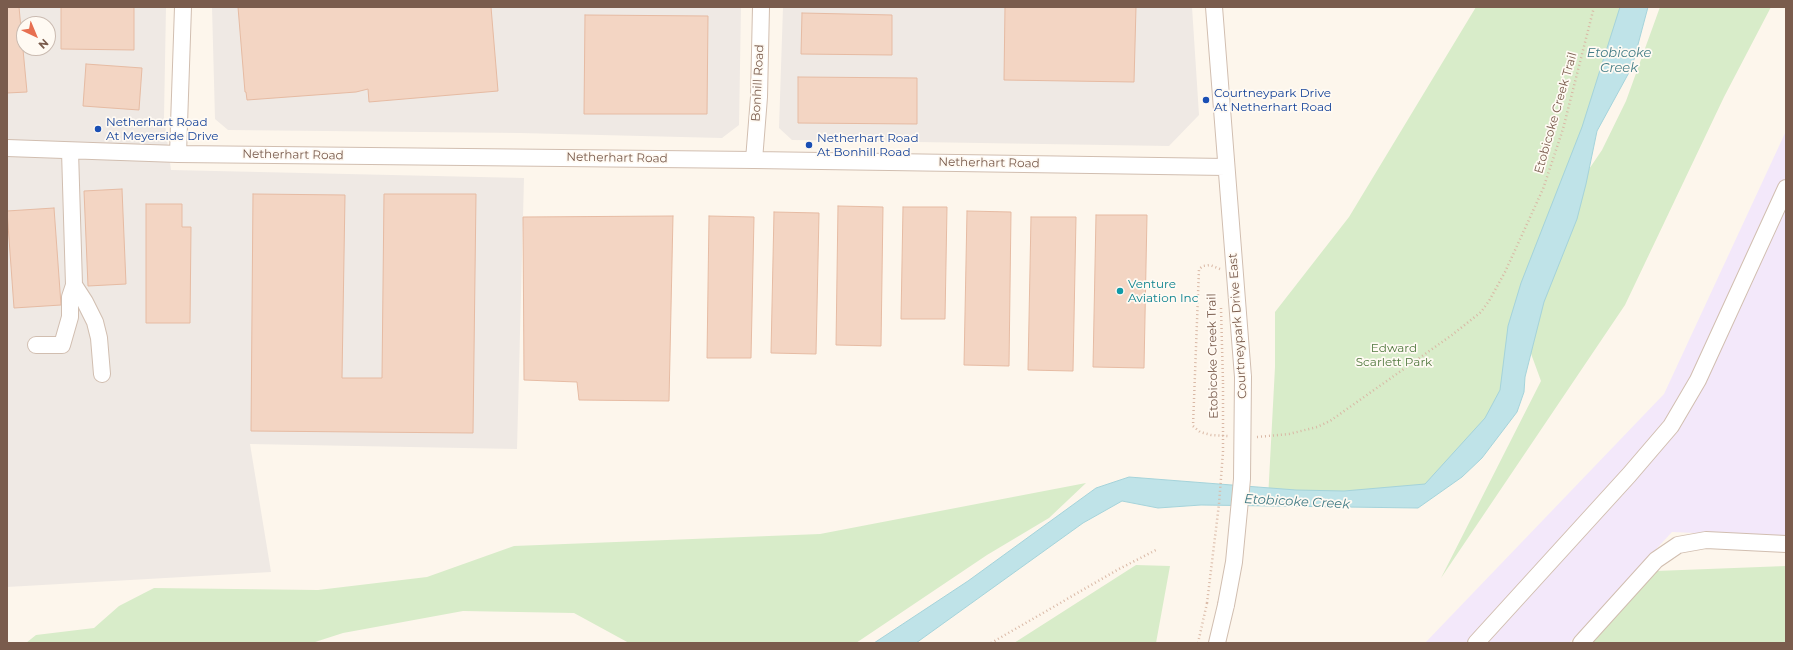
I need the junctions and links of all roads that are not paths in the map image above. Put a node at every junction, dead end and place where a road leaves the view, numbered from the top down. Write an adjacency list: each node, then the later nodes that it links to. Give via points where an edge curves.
1 (183, 7): 6 (street)
2 (761, 7): 7 (street, Bonhill Road, via 759,97)
3 (1214, 7): 8 (street, Courtneypark Drive East)
4 (7, 148): 5 (street, Netherhart Road)
5 (70, 151): 6 (street, Netherhart Road); 10 (street)
6 (178, 154): 7 (street, Netherhart Road)
7 (754, 160): 8 (street, Netherhart Road)
8 (1226, 167): 14 (street, Courtneypark Drive East, bridge, via 1243,377 1242,479 1234,562)
9 (1786, 188): 15 (street, via 1698,380 1671,426)
10 (74, 285): 11 (street, via 70,297 70,317 62,345); 12 (street, via 95,322)
11 (36, 345)
12 (102, 374)
13 (1786, 544): 16 (street, via 1706,540 1678,545 1656,560)
14 (1217, 643)
15 (1476, 643)
16 (1581, 643)

